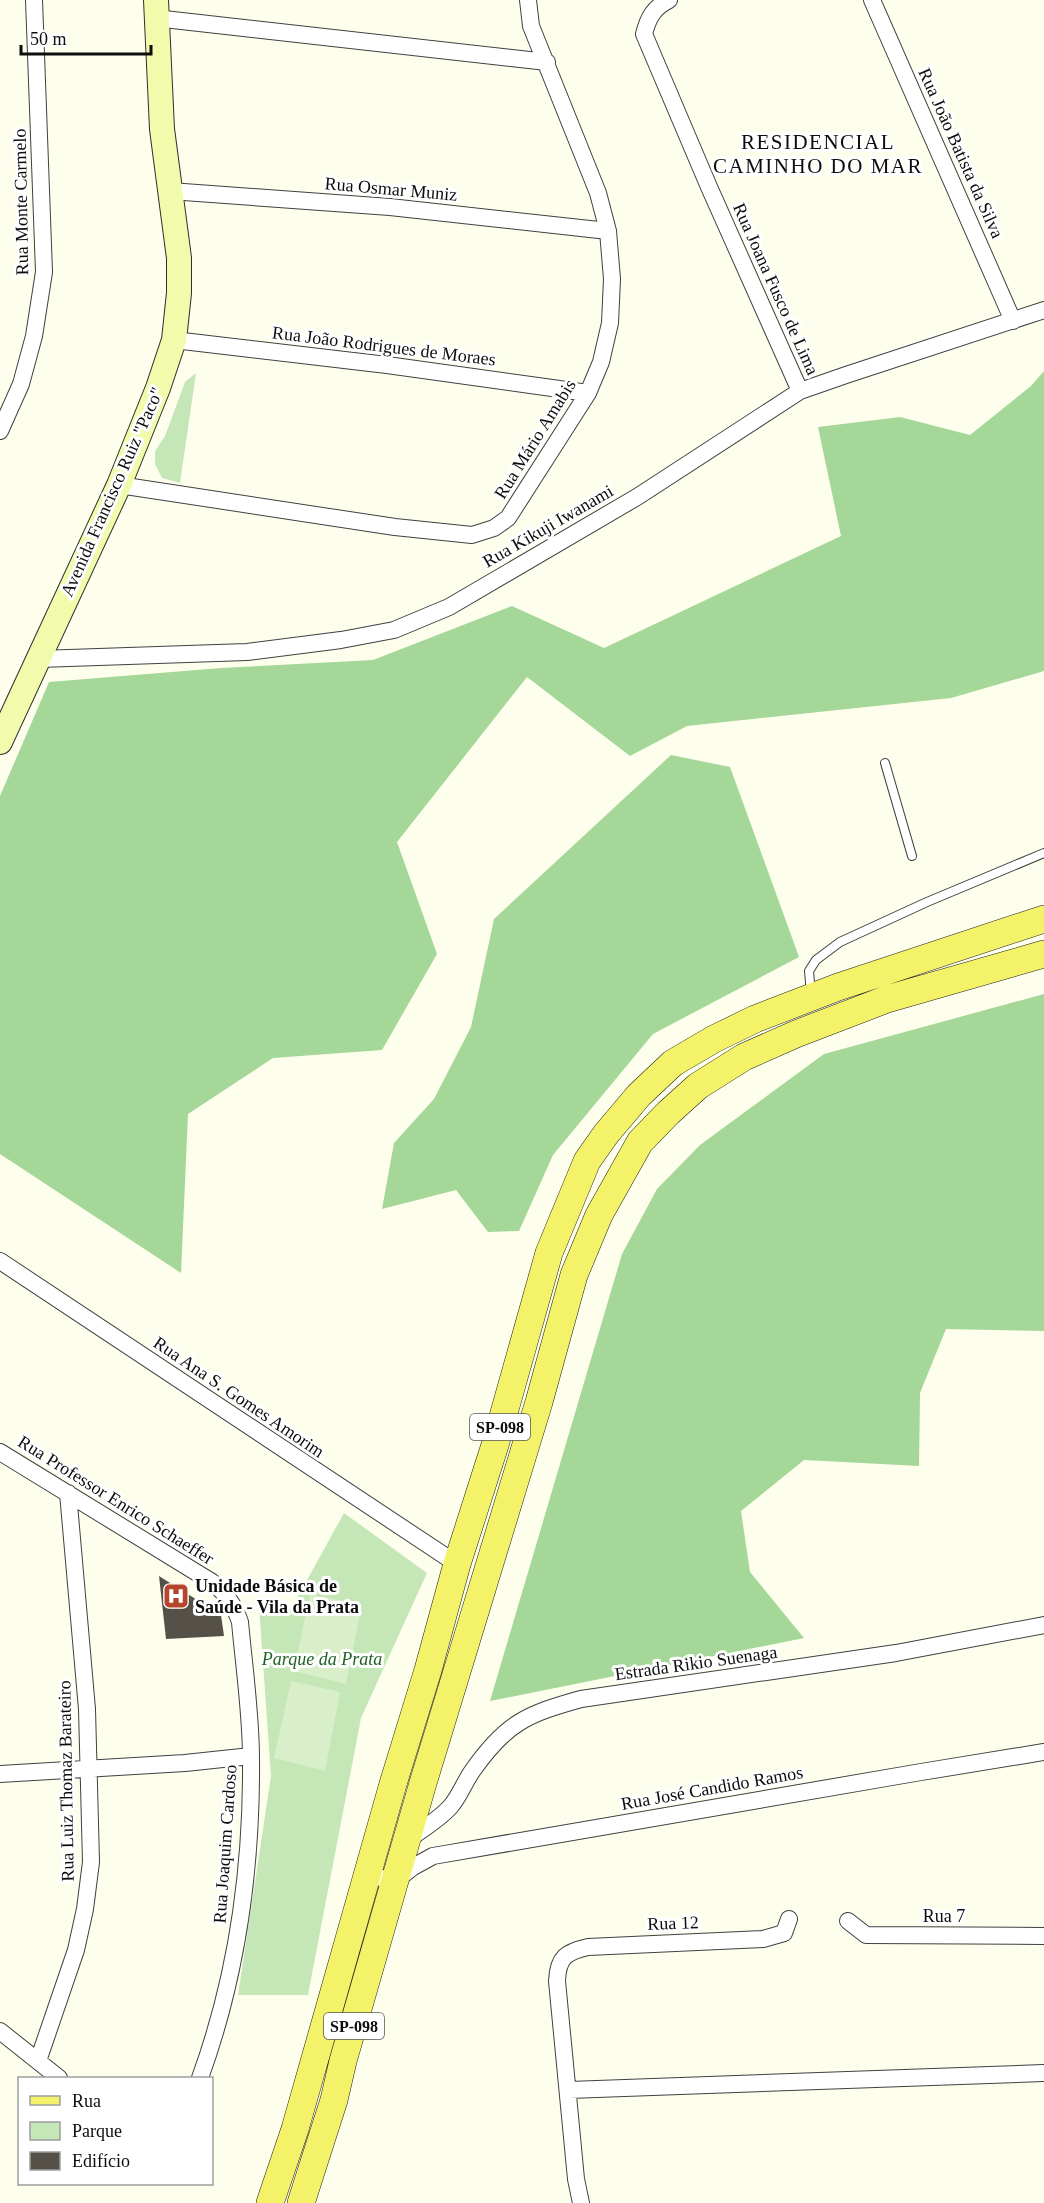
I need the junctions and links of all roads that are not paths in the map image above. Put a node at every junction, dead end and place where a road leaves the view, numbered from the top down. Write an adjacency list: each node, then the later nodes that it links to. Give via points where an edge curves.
1 (34, 0): 14 (street, Rua Monte Carmelo, via 44,272 34,336 21,384)
2 (528, 0): 6 (street, Rua Mário Amabis, via 531,26)
3 (872, 0): 10 (street, Rua João Batista da Silva)
4 (664, 2): 12 (street, Rua Joana Fusco de Lima, via 647,20 645,34 651,53)
5 (156, 9): 6 (street); 7 (street, Avenida Francisco Ruiz "Paco", via 162,129)
6 (547, 62): 8 (street, Rua Mário Amabis, via 598,193)
7 (170, 191): 8 (street, Rua Osmar Muniz, via 390,207); 11 (street, Avenida Francisco Ruiz "Paco", via 179,258)
8 (608, 231): 13 (street, Rua Mário Amabis, via 610,323 601,362)
9 (1044, 310): 10 (street, Rua Kikuji Iwanami)
10 (1013, 321): 12 (street, Rua Kikuji Iwanami)
11 (174, 340): 13 (street, Rua João Rodrigues de Moraes); 15 (street, Avenida Francisco Ruiz "Paco")
12 (800, 391): 16 (street, Rua Kikuji Iwanami, via 627,503 449,607 394,630 247,652)
13 (588, 393): 15 (street, Rua Mário Amabis, via 508,518 494,528 472,535)
14 (0, 431)
15 (119, 485): 16 (street, Avenida Francisco Ruiz "Paco")
16 (39, 659): 17 (street, Avenida Francisco Ruiz "Paco")
17 (0, 742)
18 (885, 763): 20 (lane)
19 (1044, 853): 23 (lane, via 840,942 816,960 810,971)
20 (912, 856)
21 (1044, 919): 23 (main road, SP-098)
22 (1044, 954): 34 (main road, SP-098, via 886,999 744,1056 698,1086 640,1142 599,1215 574,1275)
23 (811, 998): 27 (main road, SP-098, via 755,1019 672,1063 639,1095 587,1161 549,1253)
24 (0, 1261): 27 (street, Rua Ana S. Gomes Amorim)
25 (0, 1452): 26 (street, Rua Professor Enrico Schaeffer)
26 (68, 1493): 28 (street, Rua Professor Enrico Schaeffer); 32 (street, Rua Luiz Thomaz Barateiro, via 87,1709)
27 (456, 1564): 35 (main road, SP-098)
28 (212, 1582): 31 (street, Rua Joaquim Cardoso, via 234,1605 240,1622)
29 (1044, 1625): 34 (street, Estrada Rikio Suenaga, via 896,1653 581,1699 542,1710 519,1721 491,1745 451,1805)
30 (1044, 1752): 36 (street, Rua José Candido Ramos, via 433,1856)
31 (251, 1756): 32 (street); 44 (street, Rua Joaquim Cardoso, via 244,1897 225,1994)
32 (88, 1769): 33 (street); 41 (street, Rua Luiz Thomaz Barateiro, via 91,1862 85,1909 76,1950)
33 (0, 1774)
34 (408, 1841): 36 (main road, SP-098)
35 (368, 1874): 36 (street); 46 (main road, SP-098)
36 (394, 1882): 47 (main road, SP-098, via 334,2100)
37 (789, 1919): 45 (street, Rua 12, via 784,1933 763,1939 572,1950 558,1967 557,1981)
38 (848, 1921): 39 (street, Rua 7, via 866,1935)
39 (1044, 1936)
40 (0, 2031): 41 (street)
41 (38, 2061): 43 (street)
42 (1044, 2073): 45 (street)
43 (56, 2077)
44 (201, 2077)
45 (569, 2090): 48 (street)
46 (270, 2203)
47 (301, 2203)
48 (581, 2203)

